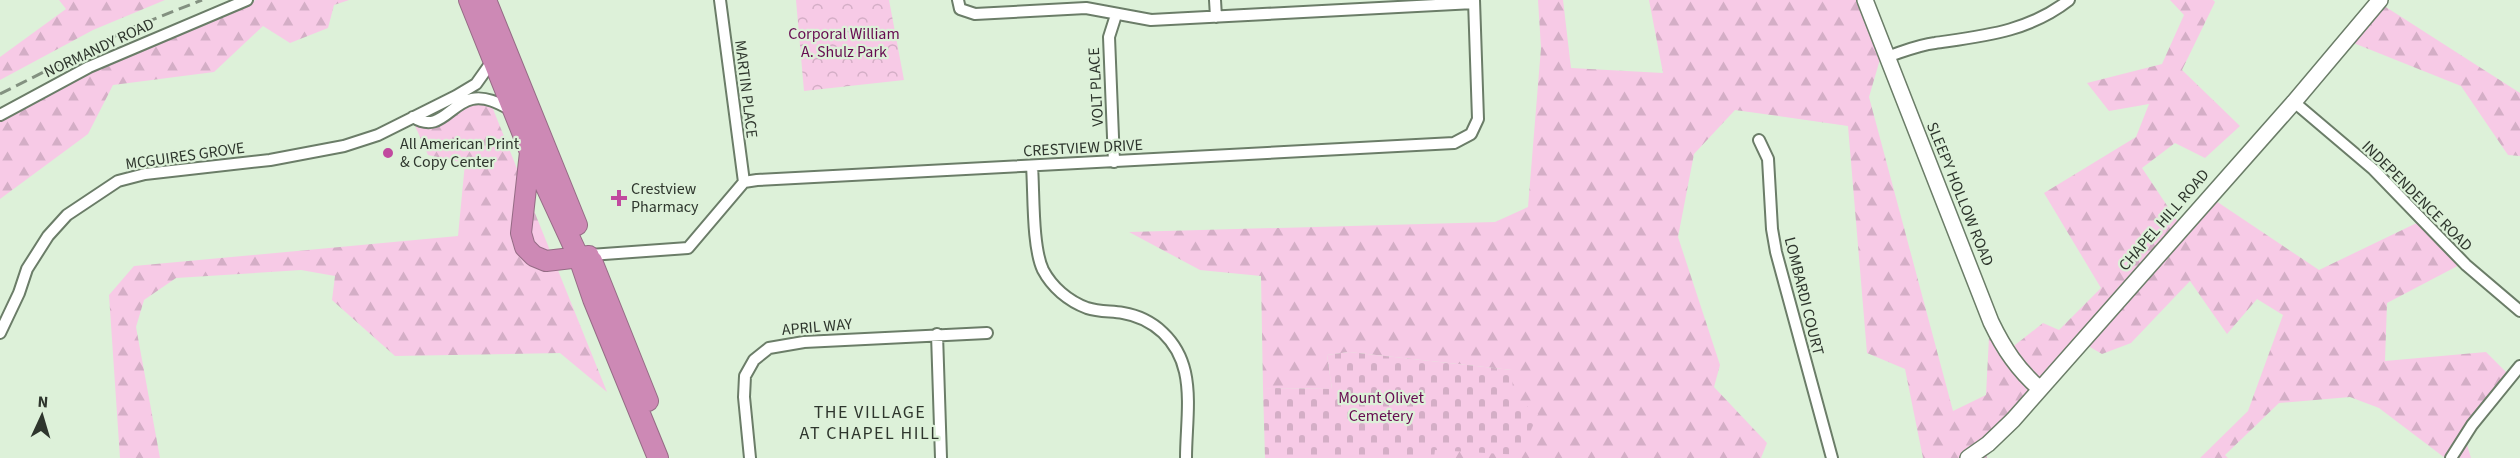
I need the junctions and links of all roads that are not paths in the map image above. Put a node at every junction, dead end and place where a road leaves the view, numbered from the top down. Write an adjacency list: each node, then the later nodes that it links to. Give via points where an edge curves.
1 (247, 0): 19 (street, NORMANDY ROAD, via 88,68)
2 (469, 0): 16 (highway)
3 (486, 0): 26 (highway)
4 (720, 0): 25 (street, MARTIN PLACE)
5 (1215, 0): 14 (street)
6 (1865, 0): 15 (street, SLEEPY HOLLOW ROAD)
7 (2069, 0): 15 (street, via 2015,28 1964,41 1923,45)
8 (2380, 0): 17 (street, CHAPEL HILL ROAD)
9 (1474, 2): 12 (street); 23 (street, CRESTVIEW DRIVE, via 1478,119 1471,134 1460,141 1438,146)
10 (1086, 4): 11 (street, via 975,14); 13 (street)
11 (959, 5)
12 (1344, 5): 14 (street)
13 (1116, 15): 14 (street, via 1151,20); 23 (street, VOLT PLACE, via 1109,37)
14 (1216, 17)
15 (1886, 57): 32 (street, SLEEPY HOLLOW ROAD, via 1996,332 2021,371)
16 (493, 60): 18 (highway); 20 (street, MCGUIRES GROVE, via 476,84)
17 (2294, 102): 27 (street, INDEPENDENCE ROAD, via 2373,169 2466,265); 32 (street, CHAPEL HILL ROAD)
18 (514, 112): 20 (street, MCGUIRES GROVE, via 492,100 480,99 466,102 436,121 421,122); 22 (highway)
19 (0, 115)
20 (413, 117): 28 (street, MCGUIRES GROVE, via 378,135 322,152 145,174 118,181 67,215 48,236 27,269)
21 (1759, 140): 39 (street, LOMBARDI COURT, via 1768,159 1776,252)
22 (530, 152): 26 (highway); 26 (highway, via 521,233 525,247 546,261)
23 (1114, 162): 24 (street, CRESTVIEW DRIVE)
24 (1032, 166): 25 (street, CRESTVIEW DRIVE); 38 (street, via 1038,251 1052,283 1069,299 1088,309 1150,322 1168,337 1178,353 1186,374)
25 (744, 182): 26 (street, via 688,248)
26 (584, 257): 34 (highway, via 593,299); 35 (highway)
27 (2520, 311)
28 (0, 333)
29 (987, 333): 30 (street, APRIL WAY)
30 (937, 334): 36 (street, APRIL WAY, via 804,342 761,352 744,384); 37 (street)
31 (2520, 366): 40 (street)
32 (2040, 389): 33 (street, CHAPEL HILL ROAD)
33 (1975, 456)
34 (658, 458)
35 (670, 458)
36 (750, 458)
37 (941, 458)
38 (1186, 458)
39 (1832, 458)
40 (2451, 458)

